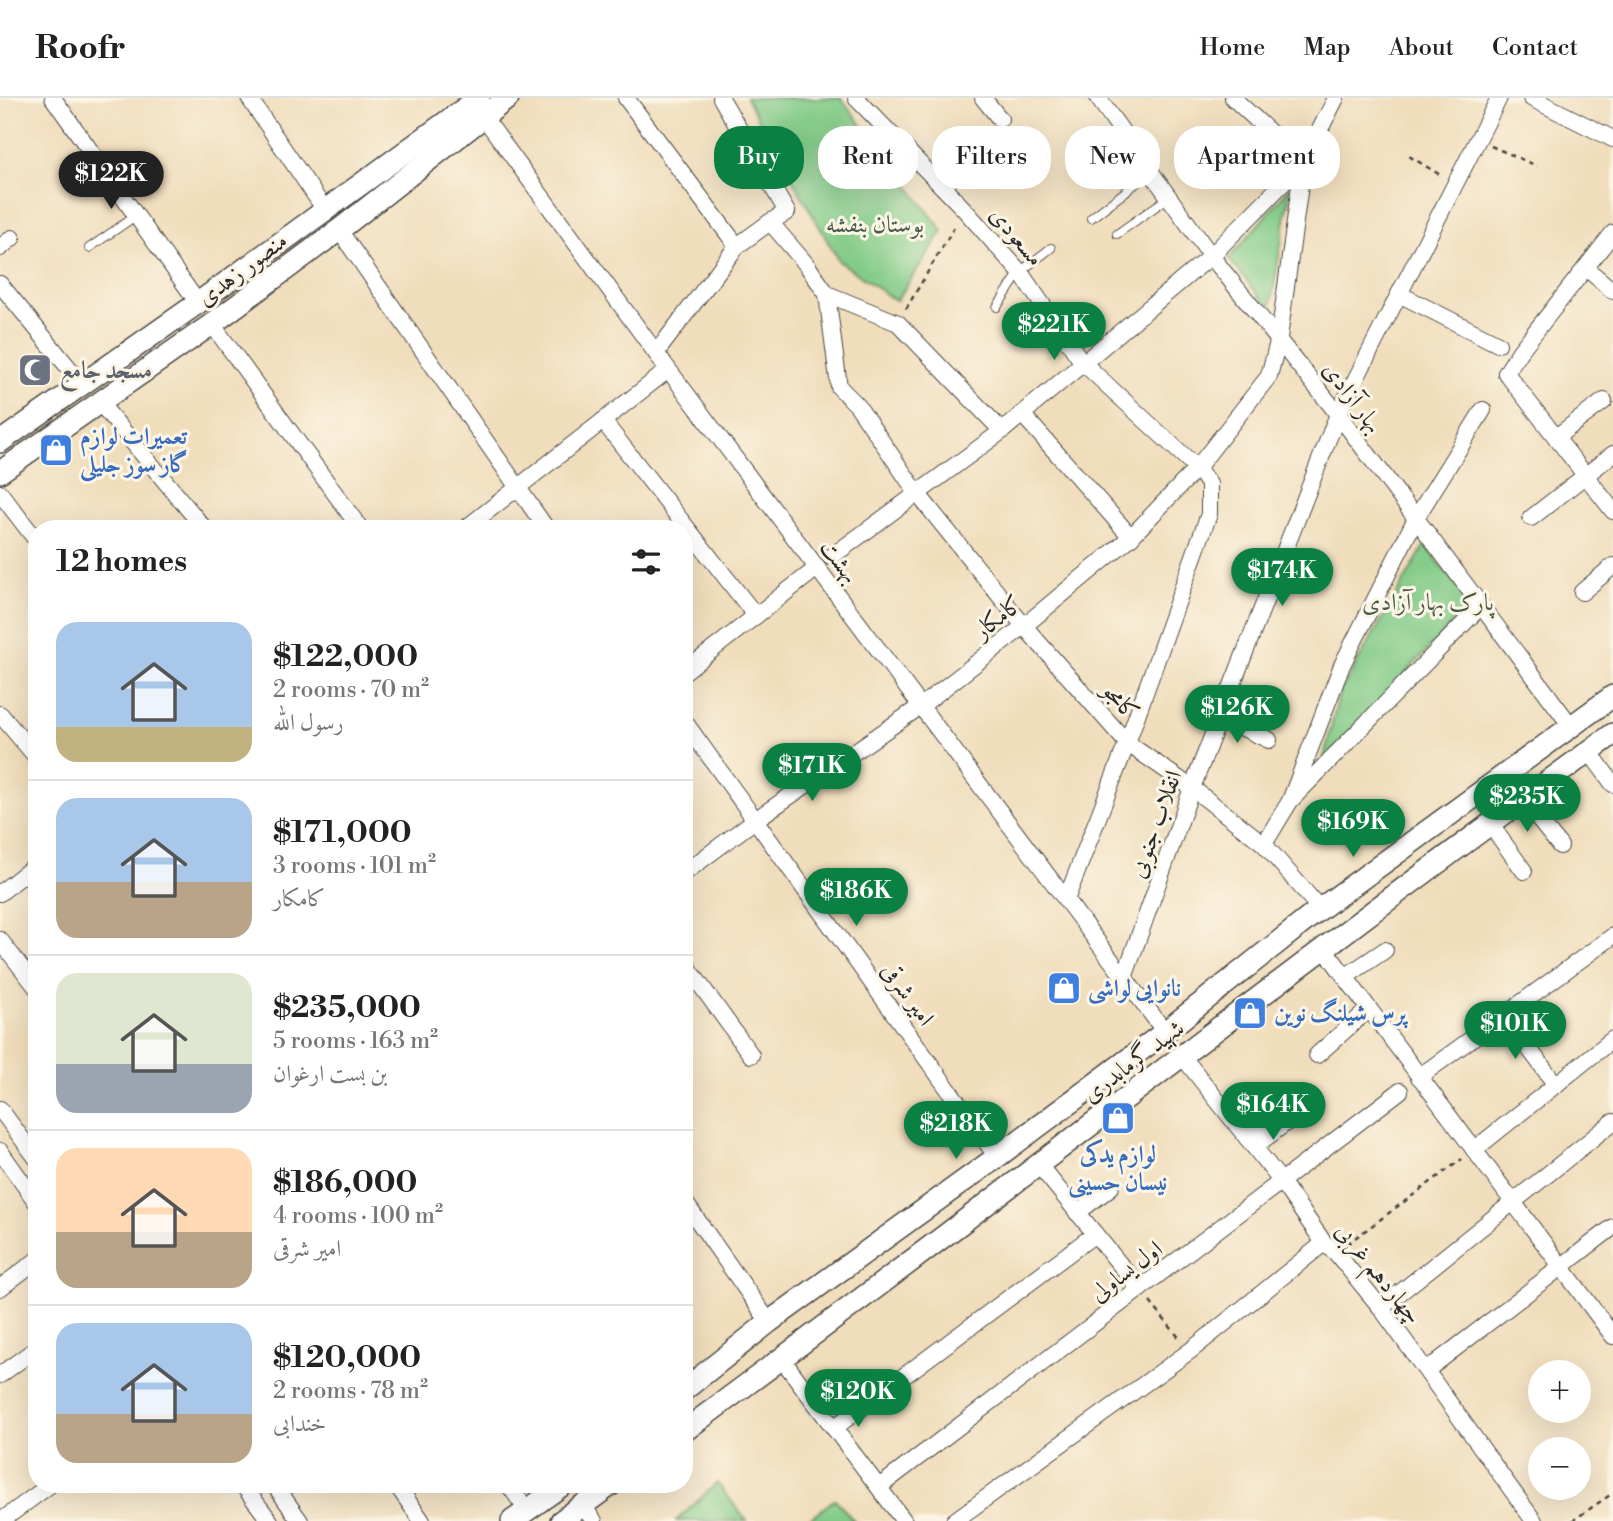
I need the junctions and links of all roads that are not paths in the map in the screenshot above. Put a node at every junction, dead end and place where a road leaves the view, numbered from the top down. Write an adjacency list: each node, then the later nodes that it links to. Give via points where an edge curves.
1 (53, 98): 26 (street)
2 (248, 98): 25 (street)
3 (508, 98): 13 (main road, منصور زهدی)
4 (626, 98): 32 (street)
5 (721, 98): 28 (street, via 787,212)
6 (856, 98): 23 (street, مسعودی)
7 (983, 98): 14 (street)
8 (1098, 98): 15 (street, بهار آزادی)
9 (1233, 98): 16 (street)
10 (1499, 98): 41 (street, انقلاب جنوبی)
11 (1531, 98): 18 (street)
12 (1331, 101): 17 (street)
13 (474, 103): 25 (main road, منصور زهدی); 29 (main road, منصور زهدی); 47 (street, بهشت)
14 (1000, 119)
15 (1118, 126)
16 (1263, 126)
17 (1320, 126)
18 (1613, 139)
19 (1160, 184): 24 (street, بهار آزادی)
20 (1129, 189): 27 (lane)
21 (1277, 189): 35 (street)
22 (1299, 189): 45 (street, کامکار)
23 (945, 190): 37 (street, مسعودی)
24 (1169, 197): 31 (lane); 35 (street, بهار آزادی)
25 (325, 210): 29 (main road); 42 (main road, منصور زهدی)
26 (136, 215): 33 (lane); 42 (street)
27 (1091, 218)
28 (770, 222): 32 (street); 40 (street)
29 (338, 230): 44 (main road, منصور زهدی); 64 (street)
30 (1613, 233): 36 (street)
31 (1118, 234)
32 (737, 246): 47 (street)
33 (89, 247)
34 (1051, 248): 37 (lane)
35 (1211, 256): 45 (street, بهار آزادی); 48 (street)
36 (1586, 268): 39 (street); 58 (street, via 1506,373)
37 (1020, 272): 43 (lane); 48 (street, مسعودی)
38 (0, 284): 50 (street)
39 (1613, 291)
40 (827, 294): 57 (street, via 898,323); 66 (street, کامجو, via 839,387 857,405)
41 (1399, 294): 46 (street); 55 (street, انقلاب جنوبی)
42 (198, 303): 50 (main road, منصور زهدی)
43 (997, 307)
44 (212, 324): 52 (main road, منصور زهدی); 71 (street)
45 (1279, 338): 55 (street, بهار آزادی); 61 (street, کامکار, via 1269,376)
46 (1498, 345)
47 (656, 353): 49 (street, بهشت)
48 (1082, 362): 54 (street); 61 (street, مسعودی)
49 (668, 370): 56 (street); 80 (street, بهشت)
50 (82, 384): 59 (main road, منصور زهدی)
51 (1604, 401): 58 (street)
52 (100, 403): 62 (main road, منصور زهدی); 70 (street)
53 (1483, 410): 68 (street)
54 (1022, 414): 57 (street); 77 (street)
55 (1338, 414): 68 (street, بهار آزادی); 89 (street, انقلاب جنوبی)
56 (603, 421): 64 (street); 74 (street)
57 (1002, 431): 66 (street)
58 (1556, 437): 63 (street)
59 (0, 442)
60 (1613, 454): 63 (street)
61 (1197, 468): 77 (street, کامکار); 94 (street, via 1209,484 1209,514)
62 (0, 472)
63 (1586, 476): 67 (street); 69 (street)
64 (517, 488): 72 (street); 73 (street)
65 (0, 493): 75 (street)
66 (917, 493): 78 (street); 84 (street, کامجو)
67 (1613, 511)
68 (1416, 518): 82 (street, بهار آزادی); 100 (street, via 1342,665)
69 (1531, 519)
70 (197, 520)
71 (354, 520)
72 (476, 520)
73 (540, 520)
74 (681, 520)
75 (28, 529)
76 (693, 536): 83 (street)
77 (1131, 537): 84 (street, کامکار)
78 (831, 557)
79 (1613, 566): 81 (street)
80 (817, 568): 83 (street); 87 (street, بهشت)
81 (1582, 592)
82 (1481, 606): 90 (street, بهار آزادی); 100 (street)
83 (756, 616): 85 (street)
84 (1024, 626): 87 (street, کامکار); 94 (street, کامجو)
85 (693, 665)
86 (1613, 696): 90 (main road, شهید گرمابدری)
87 (921, 706): 101 (street, کامکار); 109 (street, بهشت)
88 (0, 714): 95 (street)
89 (1220, 717): 93 (street); 98 (street, انقلاب جنوبی)
90 (1571, 726): 96 (main road); 110 (main road, شهید گرمابدری)
91 (693, 734): 101 (street, امیر شرقی)
92 (1613, 734): 96 (main road, شهید گرمابدری)
93 (1269, 740)
94 (1126, 743): 98 (street, کامجو); 109 (street)
95 (28, 747)
96 (1589, 751): 97 (street); 99 (main road, شهید گرمابدری)
97 (1613, 784)
98 (1192, 788): 103 (street, کامجو); 118 (street, انقلاب جنوبی)
99 (1523, 800): 102 (main road, شهید گرمابدری); 104 (street)
100 (1290, 801): 103 (street)
101 (755, 820): 105 (street, کامکار); 136 (street, امیر شرقی)
102 (1490, 824): 107 (street); 113 (main road, شهید گرمابدری)
103 (1264, 844): 110 (street, کامجو)
104 (1560, 846)
105 (693, 866)
106 (28, 871): 108 (street)
107 (1524, 871)
108 (0, 893)
109 (1066, 900): 118 (street, بهشت)
110 (1320, 909): 121 (main road, شهید گرمابدری)
111 (1613, 936): 120 (street)
112 (0, 940): 116 (street)
113 (1323, 947): 117 (street); 125 (main road, شهید گرمابدری)
114 (1385, 950): 117 (street)
115 (693, 974): 123 (street)
116 (28, 976)
117 (1345, 977): 119 (street)
118 (1124, 978): 121 (street, بهشت)
119 (1369, 1009): 124 (street); 126 (street)
120 (1505, 1016): 126 (street); 127 (street)
121 (1165, 1031): 125 (main road); 136 (main road, شهید گرمابدری)
122 (1613, 1039): 127 (street)
123 (751, 1055)
124 (1317, 1055)
125 (1183, 1057): 132 (street, چهاردهم غربی); 137 (main road, شهید گرمابدری)
126 (1419, 1077): 134 (street)
127 (1556, 1085): 134 (street)
128 (1400, 1091): 138 (street, اول یساولی)
129 (1306, 1100): 132 (street)
130 (0, 1109): 133 (street)
131 (1613, 1122): 141 (street)
132 (1250, 1142): 138 (street, چهاردهم غربی)
133 (28, 1147)
134 (1474, 1150): 141 (street)
135 (0, 1151): 140 (street)
136 (998, 1157): 152 (main road, شهید گرمابدری)
137 (1038, 1164): 142 (street); 155 (main road, شهید گرمابدری)
138 (1281, 1181): 146 (street, چهاردهم غربی); 150 (street, اول یساولی)
139 (1111, 1187): 142 (street)
140 (28, 1190)
141 (1513, 1202): 148 (street); 151 (street)
142 (1077, 1213): 145 (street)
143 (693, 1214): 152 (street)
144 (1613, 1227): 148 (street)
145 (1095, 1234): 150 (street); 160 (street)
146 (1330, 1248): 151 (street, چهاردهم غربی); 177 (street)
147 (28, 1267): 149 (street)
148 (1562, 1268): 153 (street); 156 (street)
149 (0, 1288)
150 (1140, 1289): 161 (street, اول یساولی)
151 (1381, 1308): 156 (street, چهاردهم غربی)
152 (769, 1322): 158 (main road, شهید گرمابدری)
153 (1613, 1336)
154 (28, 1355): 157 (street)
155 (782, 1359): 159 (main road, شهید گرمابدری); 160 (street)
156 (1427, 1370): 178 (street, چهاردهم غربی)
157 (0, 1376)
158 (693, 1383)
159 (693, 1424)
160 (834, 1428): 161 (street)
161 (879, 1487): 176 (street)
162 (39, 1493): 171 (street)
163 (249, 1493): 172 (street)
164 (280, 1493): 173 (street)
165 (402, 1493): 174 (street)
166 (511, 1493): 170 (street)
167 (552, 1493): 170 (main road)
168 (605, 1493): 169 (main road)
169 (589, 1513): 175 (main road)
170 (520, 1516)
171 (1, 1521)
172 (270, 1521)
173 (300, 1521)
174 (422, 1521)
175 (561, 1521)
176 (904, 1521)
177 (954, 1521)
178 (1534, 1521)

